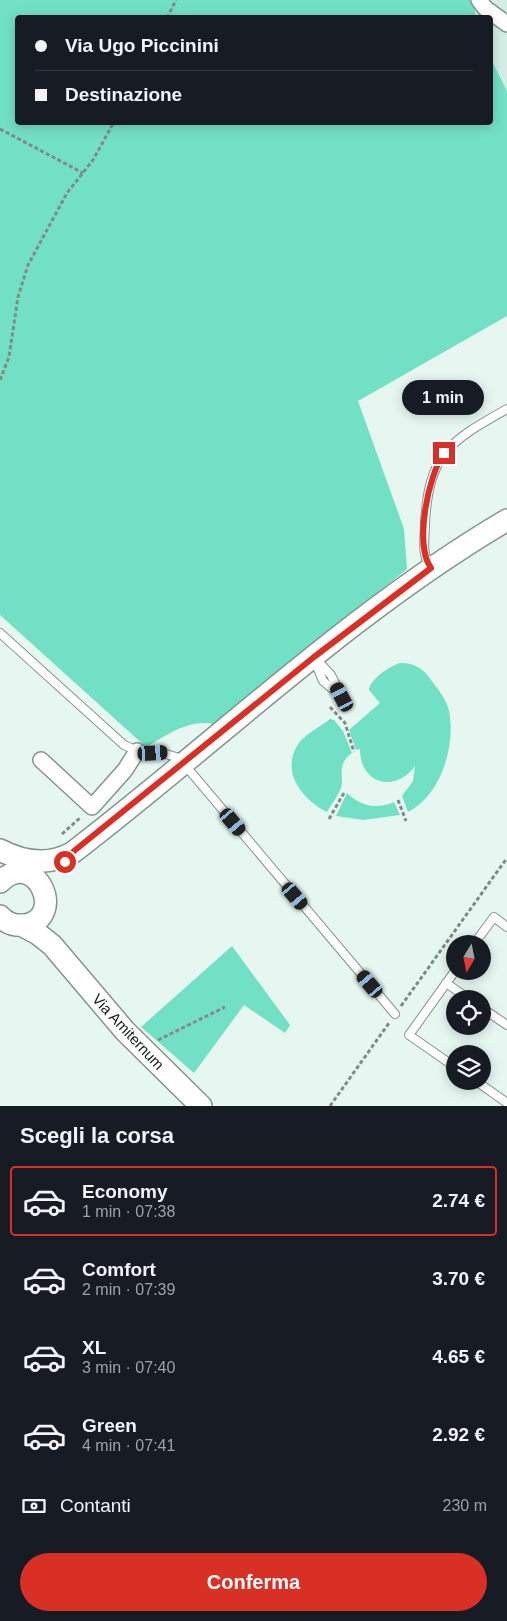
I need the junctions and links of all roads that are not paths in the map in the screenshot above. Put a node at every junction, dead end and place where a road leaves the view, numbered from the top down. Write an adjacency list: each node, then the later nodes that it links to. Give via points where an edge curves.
1 (479, 0): 2 (street)
2 (507, 24)
3 (507, 409): 5 (lane, via 465,433 438,463 426,503 424,551)
4 (507, 520): 5 (main road)
5 (431, 568): 7 (main road)
6 (0, 633): 8 (lane, via 117,740)
7 (314, 657): 7 (lane, via 323,681 342,697 331,675); 10 (main road)
8 (137, 751): 9 (street, via 125,770 92,807); 10 (lane, via 169,754)
9 (41, 760)
10 (183, 763): 11 (main road); 22 (lane)
11 (68, 843): 12 (main road, via 50,861 27,860); 14 (main road)
12 (0, 850)
13 (0, 882): 14 (main road, via 14,874 29,875 41,884)
14 (46, 901): 15 (main road, via 39,917 28,924); 18 (main road, Via Amiternum, via 48,928)
15 (9, 923): 18 (main road, Via Amiternum, via 42,937)
16 (507, 927): 17 (lane, via 494,917)
17 (481, 935)
18 (59, 953): 28 (main road, Via Amiternum, via 115,1021)
19 (448, 980): 20 (lane)
20 (446, 983): 21 (lane); 25 (lane, via 409,1035)
21 (456, 990)
22 (395, 1014)
23 (491, 1014): 24 (lane)
24 (507, 1026)
25 (446, 1060)
26 (489, 1090): 27 (lane)
27 (507, 1103)
28 (201, 1106)

